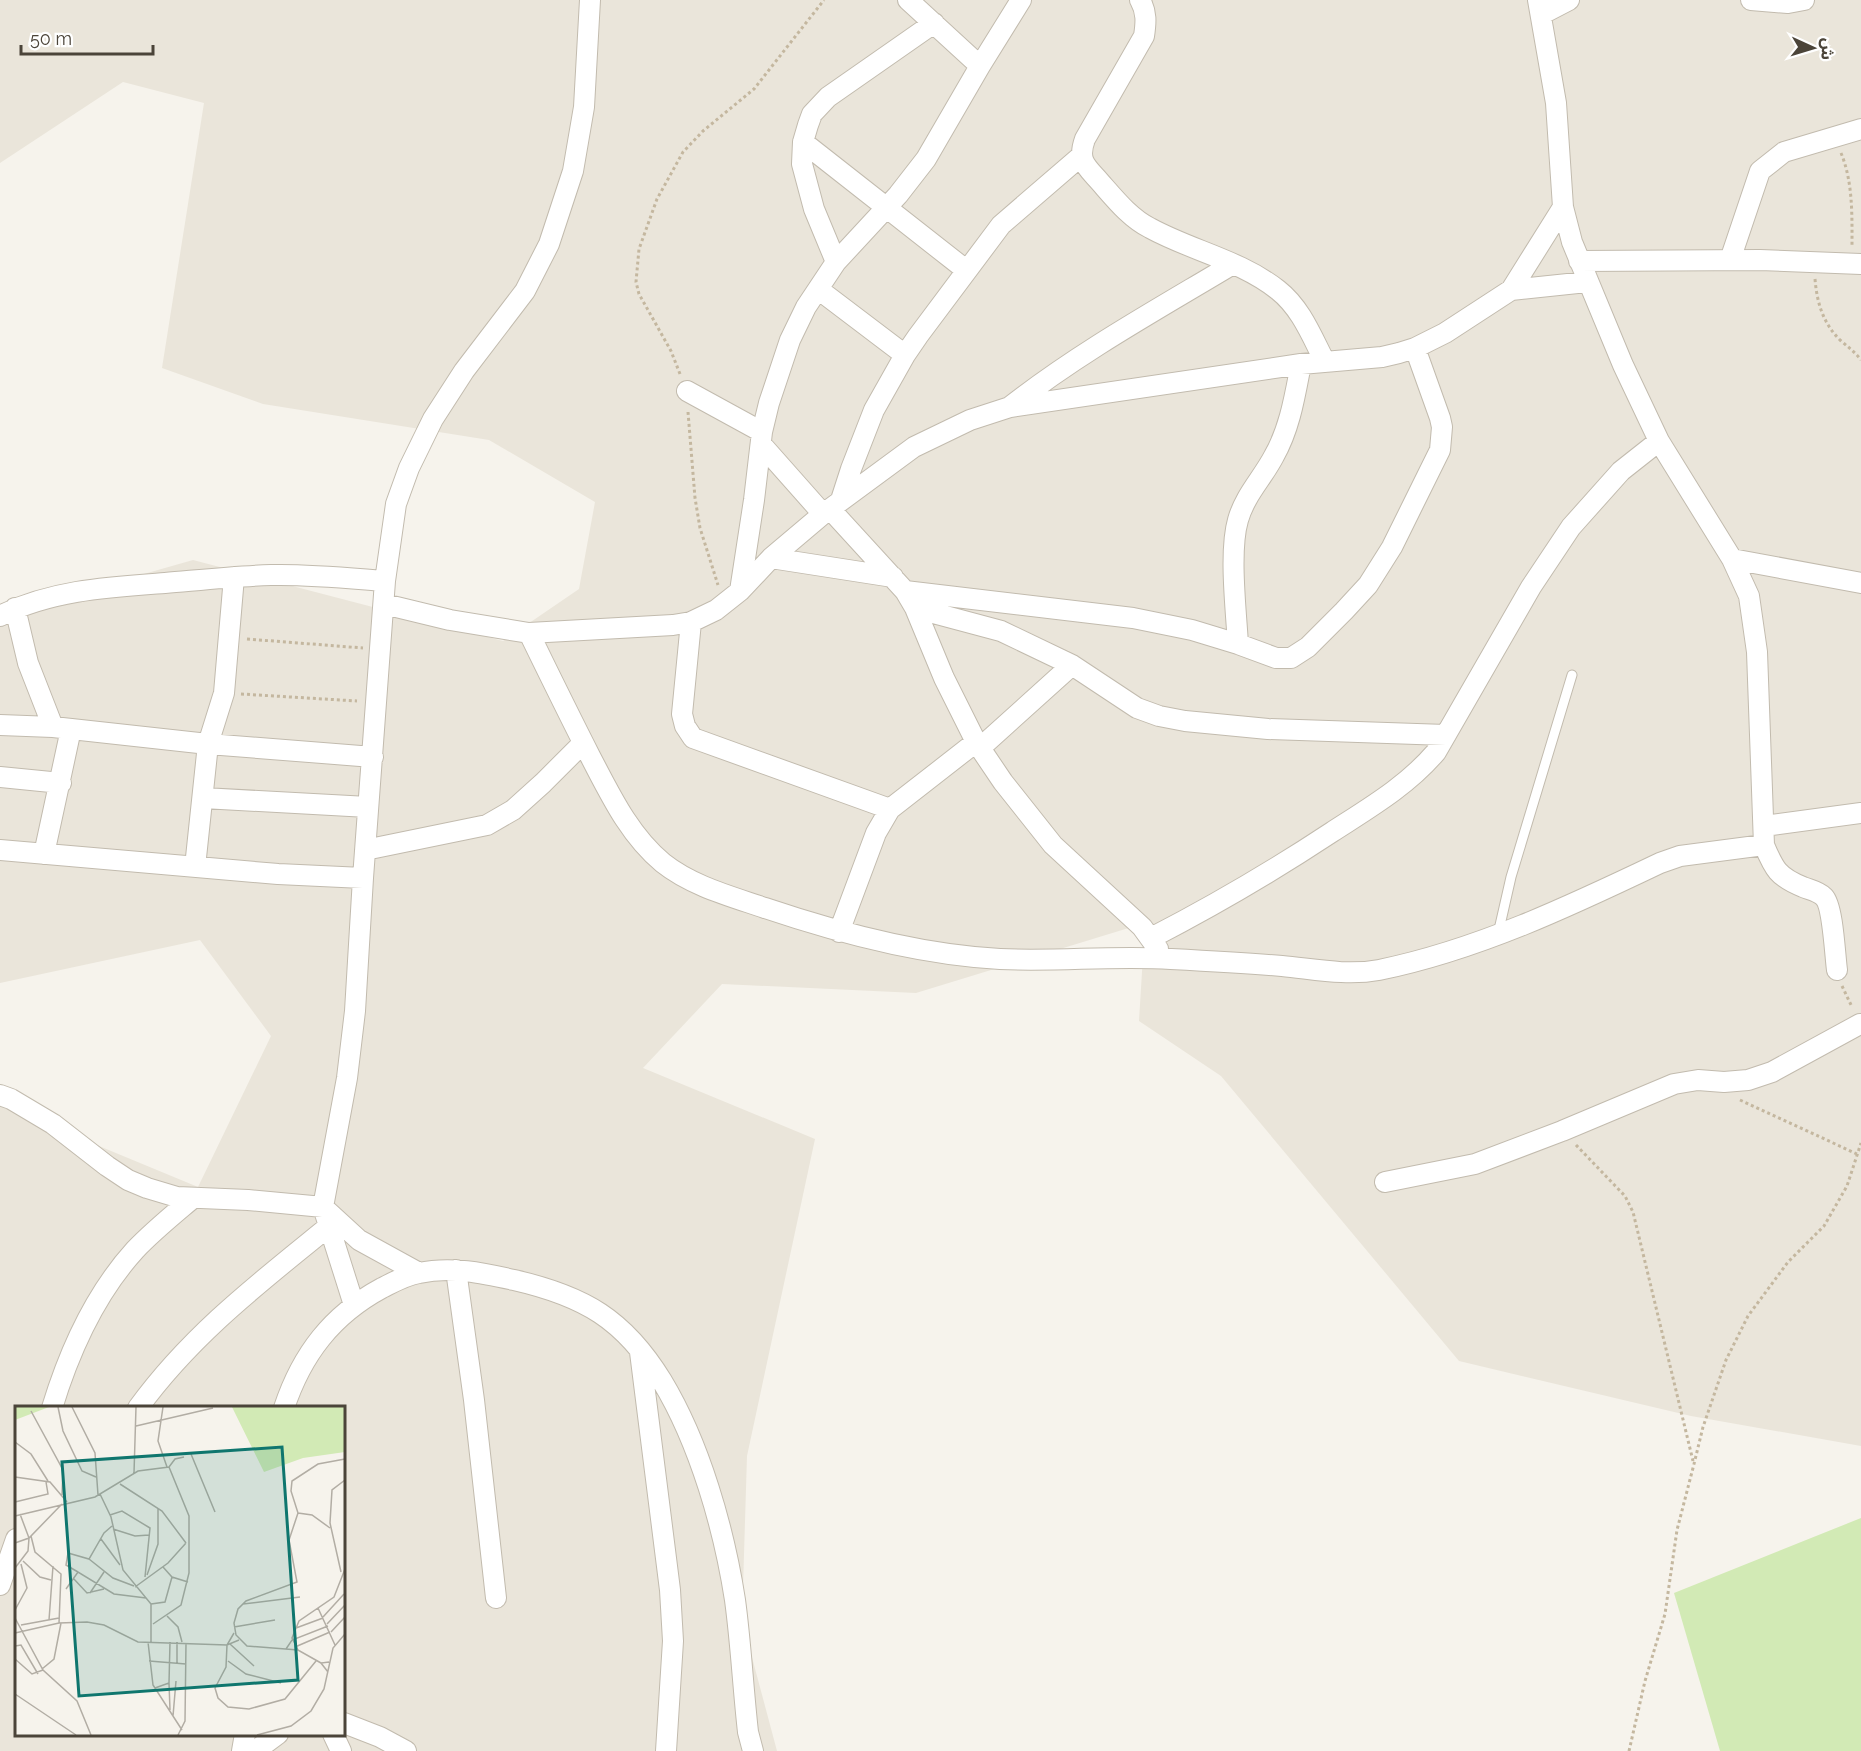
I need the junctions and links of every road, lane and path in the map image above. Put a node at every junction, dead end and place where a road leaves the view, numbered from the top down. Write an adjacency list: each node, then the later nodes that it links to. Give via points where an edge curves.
1 (590, 0): 41 (street, via 584,107 573,171 549,244 525,291 464,371 422,440 396,504)
2 (824, 0): 33 (path, via 754,89 683,152 649,219 637,260 636,282)
3 (908, 0): 10 (street)
4 (1021, 0): 11 (street)
5 (1140, 0): 15 (street, via 1146,22 1144,36 1093,123)
6 (1569, 0): 9 (street)
7 (1751, 0): 8 (street)
8 (1803, 0)
9 (1540, 7): 17 (street, via 1556,103)
10 (934, 23): 11 (street); 14 (street, via 828,97 812,114)
11 (980, 66): 16 (street, via 926,159)
12 (1861, 129): 13 (street)
13 (1835, 137): 18 (street, via 1784,152 1760,171); 23 (path, via 1847,169)
14 (803, 142): 16 (street); 20 (street, via 802,164 814,209)
15 (1081, 156): 22 (street, via 1118,203 1149,228); 24 (street, via 1001,225)
16 (887, 207): 20 (street); 24 (street)
17 (1563, 207): 19 (street); 27 (street)
18 (1730, 260): 19 (street); 21 (street)
19 (1579, 261): 25 (street)
20 (837, 262): 26 (street)
21 (1814, 262): 23 (street); 30 (path, via 1817,299 1826,323)
22 (1233, 264): 31 (street, via 1262,279 1288,300); 34 (street, via 1076,359)
23 (1856, 264)
24 (966, 270): 29 (street)
25 (1587, 282): 27 (street); 36 (street)
26 (818, 289): 29 (street); 35 (street, via 790,340)
27 (1511, 290): 28 (street)
28 (1415, 348): 31 (street, via 1382,357); 52 (street, via 1437,408 1442,437 1436,461 1392,547 1368,585 1303,651 1282,659)
29 (905, 355): 37 (street, via 874,410)
30 (1861, 360)
31 (1325, 362): 32 (street)
32 (1301, 364): 34 (street); 52 (street, via 1284,433 1274,457 1247,497 1235,532)
33 (687, 392): 35 (street); 45 (path, via 700,528)
34 (1010, 407): 37 (street, via 928,439)
35 (762, 438): 37 (street); 44 (street)
36 (1659, 441): 39 (street); 60 (street, via 1621,471 1570,527 1531,586)
37 (831, 508): 38 (street); 43 (street)
38 (771, 558): 43 (street); 44 (street)
39 (1732, 559): 42 (street); 71 (street, via 1749,596 1758,652)
40 (234, 578): 41 (street, via 307,576); 48 (street, via 73,593); 51 (street)
41 (386, 581): 46 (street)
42 (1861, 583)
43 (899, 584): 47 (street); 52 (street, via 1133,618)
44 (740, 591): 45 (street)
45 (724, 603): 49 (street)
46 (384, 604): 50 (street); 53 (street)
47 (915, 608): 54 (street, via 1000,631); 63 (street)
48 (7, 612): 59 (street)
49 (691, 622): 50 (street); 69 (street, via 682,714 693,738)
50 (529, 633): 61 (street)
51 (231, 638): 53 (path); 56 (street)
52 (1239, 644)
53 (380, 650): 57 (street)
54 (1072, 665): 60 (street, via 1137,708 1185,721 1268,729); 63 (street)
55 (1572, 675): 78 (lane, via 1511,877)
56 (224, 693): 57 (path); 62 (street)
57 (376, 702): 64 (street)
58 (0, 725): 59 (street)
59 (62, 728): 62 (street); 66 (street)
60 (1446, 735): 79 (street, via 1436,752 1403,785 1245,887)
61 (583, 743): 73 (street, via 513,810 487,825); 77 (street, via 626,821 665,864 725,894)
62 (208, 744): 64 (street); 67 (street)
63 (978, 745): 69 (street); 79 (street, via 1053,845)
64 (373, 758): 68 (street)
65 (0, 777): 66 (street)
66 (61, 783): 74 (street)
67 (203, 798): 68 (street); 75 (street)
68 (368, 807): 73 (street)
69 (890, 809): 77 (street, via 876,833)
70 (1861, 813): 71 (street)
71 (1764, 835): 78 (street, via 1660,863); 81 (street, via 1773,866 1784,879 1824,897 1830,912)
72 (0, 850): 74 (street)
73 (365, 850): 76 (street)
74 (44, 854): 75 (street)
75 (195, 867): 76 (street)
76 (363, 878): 90 (street, via 356,1011)
77 (839, 932): 80 (street, via 1000,959)
78 (1498, 934): 80 (street, via 1428,958 1367,972)
79 (1151, 938): 80 (street)
80 (1164, 958)
81 (1837, 970): 82 (path)
82 (1860, 1024): 85 (street, via 1772,1072 1748,1080 1674,1084)
83 (0, 1095): 89 (street, via 52,1124 128,1180 161,1193)
84 (1740, 1100): 87 (path)
85 (1562, 1131): 88 (street, via 1475,1164); 99 (path, via 1624,1196 1633,1212)
86 (1861, 1143): 87 (path)
87 (1857, 1154): 99 (path, via 1847,1186 1824,1226 1788,1262 1748,1316 1726,1360)
88 (1384, 1182)
89 (193, 1198): 90 (street); 96 (street, via 133,1252 104,1292 61,1376)
90 (323, 1207): 91 (street); 93 (street, via 359,1240)
91 (328, 1227): 94 (street); 97 (street, via 215,1320)
92 (456, 1270): 93 (street); 95 (street, via 526,1282 580,1301 618,1325); 102 (street)
93 (419, 1273): 94 (street)
94 (354, 1305): 98 (street, via 316,1344)
95 (639, 1349): 109 (street, via 670,1590 673,1641); 110 (street, via 680,1417 715,1512 735,1601)
96 (52, 1406)
97 (139, 1406)
98 (284, 1406)
99 (1694, 1464): 111 (path, via 1677,1530 1665,1614)
100 (15, 1542): 101 (street)
101 (0, 1585)
102 (496, 1599)
103 (345, 1723): 108 (street)
104 (245, 1736): 106 (street)
105 (334, 1736): 107 (street)
106 (242, 1751)
107 (341, 1751)
108 (406, 1751)
109 (666, 1751)
110 (753, 1751)
111 (1629, 1751)

